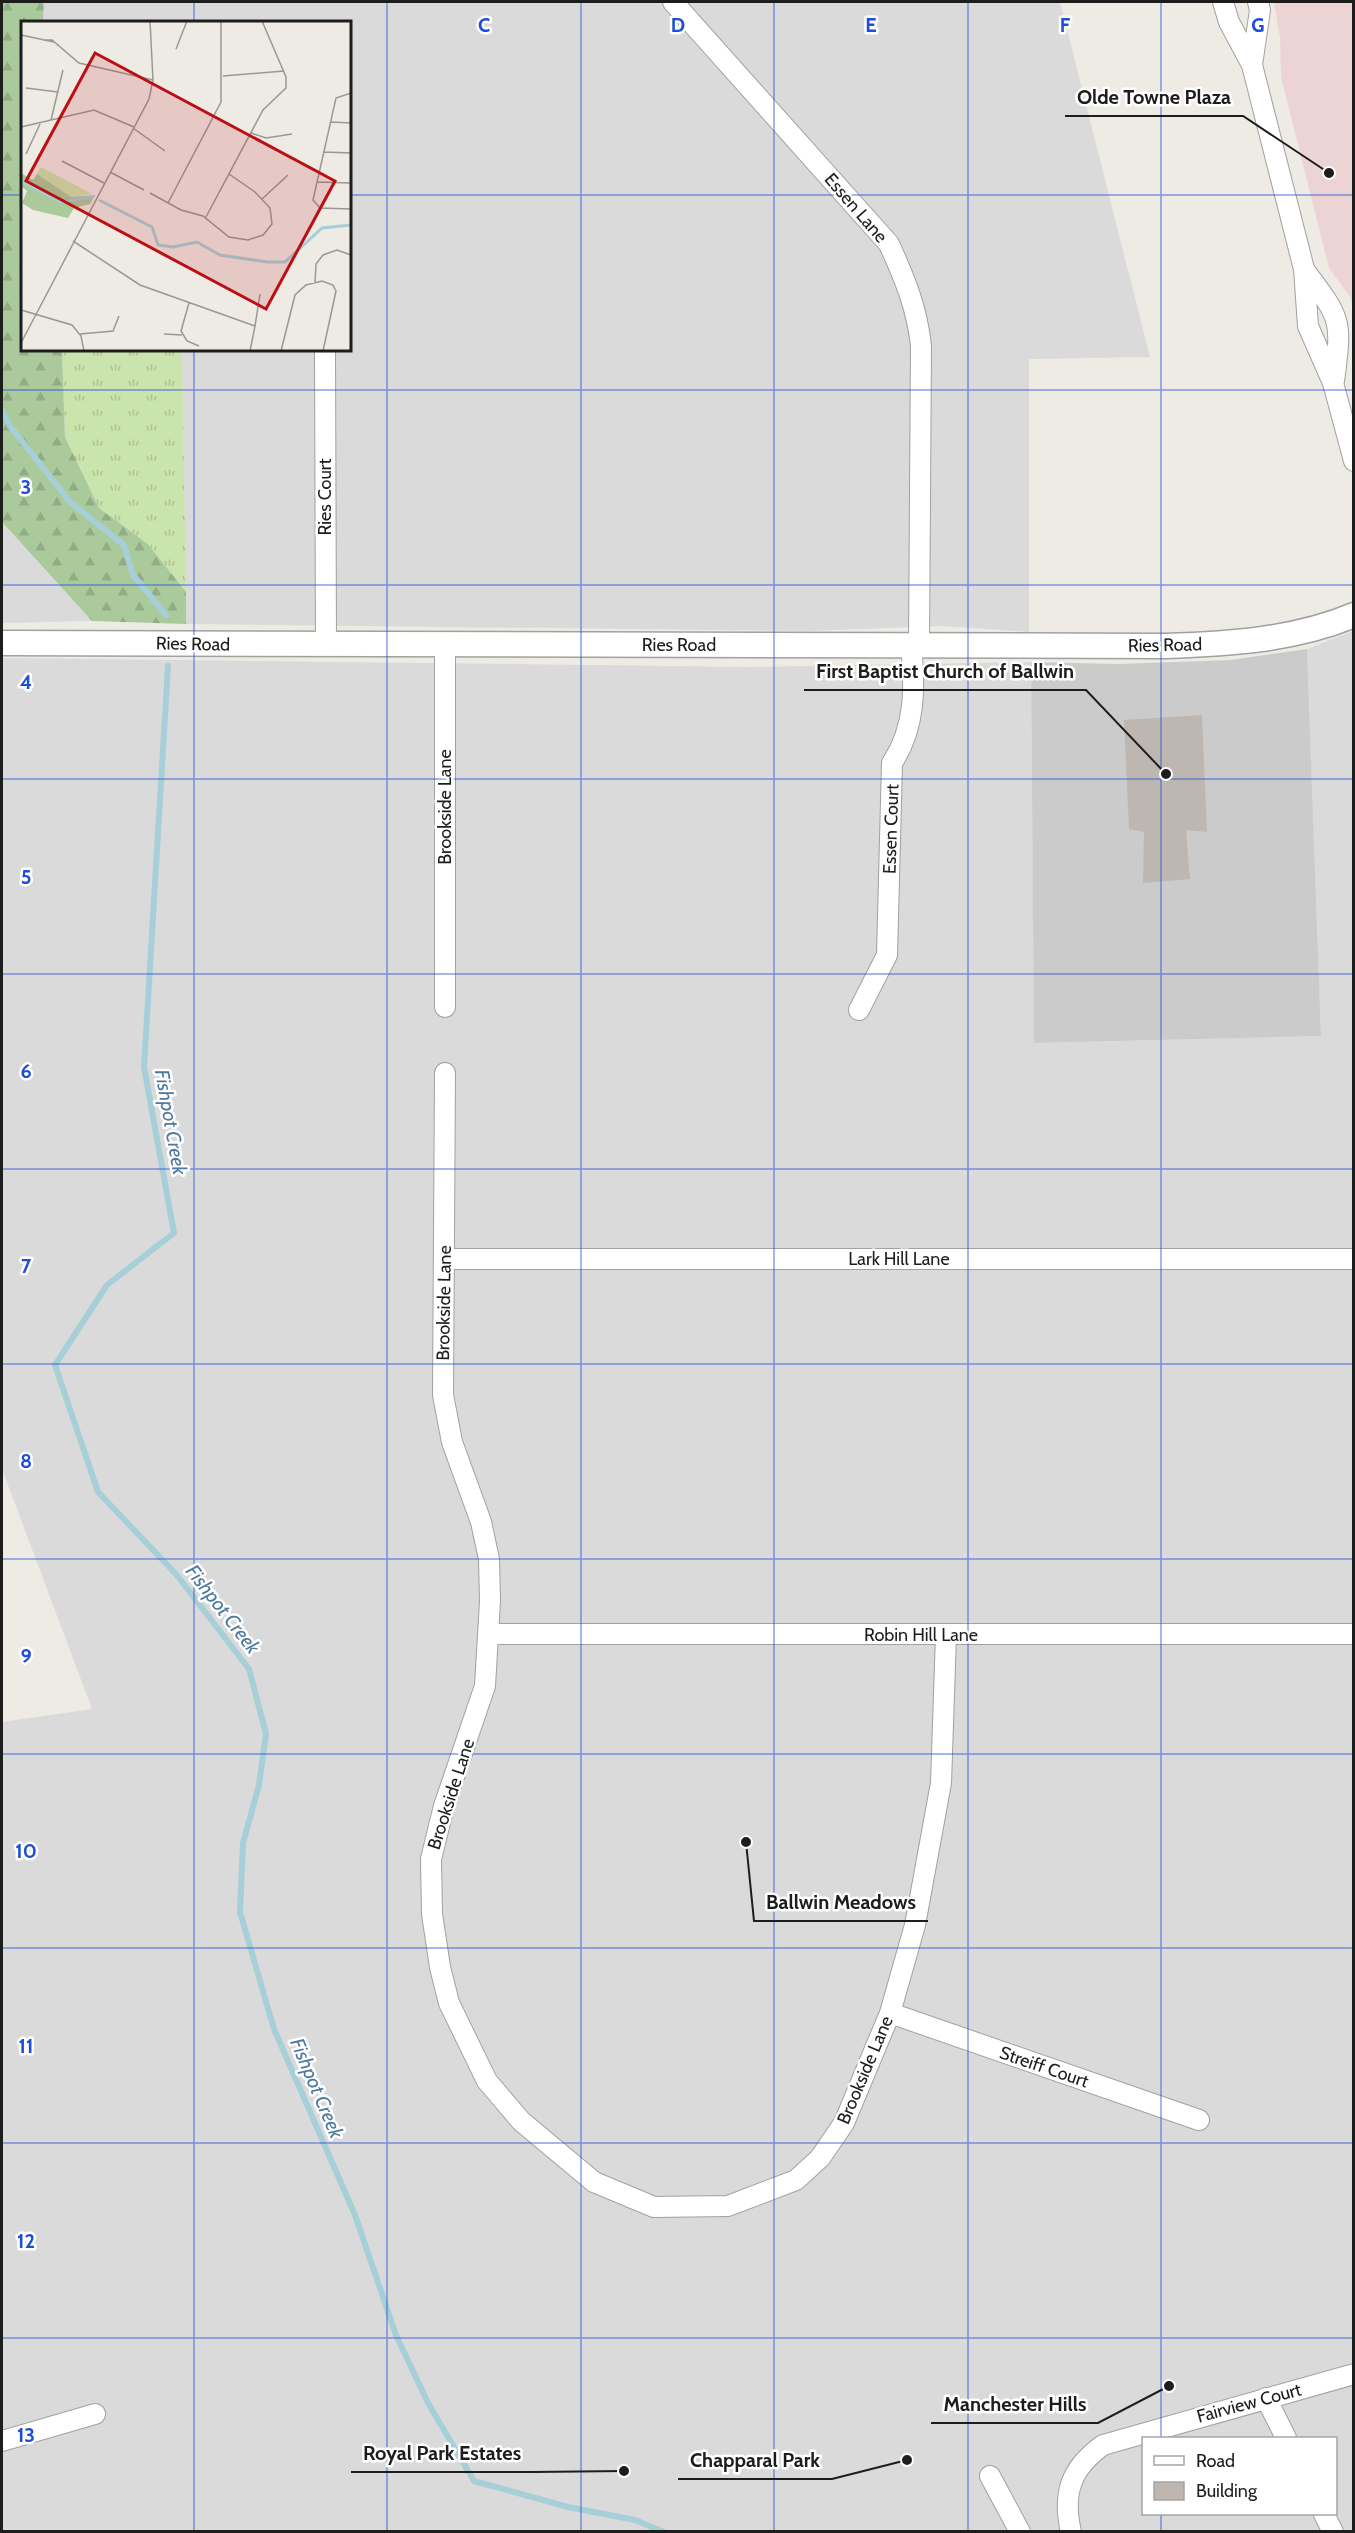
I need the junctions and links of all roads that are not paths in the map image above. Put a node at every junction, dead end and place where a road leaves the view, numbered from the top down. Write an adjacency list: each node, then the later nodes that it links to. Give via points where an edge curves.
1 (673, 2): 13 (street, Essen Lane, via 889,244 910,290 921,346)
2 (1223, 2): 4 (street)
3 (1258, 2): 4 (street)
4 (1252, 65): 5 (street)
5 (1304, 269): 7 (street, via 1308,326); 7 (street, via 1338,320)
6 (325, 351): 12 (street, Ries Court)
7 (1333, 383): 8 (street)
8 (1353, 461)
9 (1353, 615): 13 (street, Ries Road, via 1305,630 1216,644)
10 (2, 643): 12 (street, Ries Road)
11 (446, 644): 12 (street, Ries Road); 13 (street, Ries Road); 14 (street, Brookside Lane)
12 (326, 645)
13 (915, 645): 15 (street, Essen Court, via 915,690 907,733 892,763 887,955)
14 (445, 1006)
15 (859, 1010)
16 (445, 1073): 17 (street, Brookside Lane)
17 (444, 1259): 18 (street, Lark Hill Lane); 19 (street, Brookside Lane, via 443,1395 452,1442 481,1522 489,1559)
18 (1353, 1259)
19 (489, 1634): 21 (street, Robin Hill Lane); 22 (street, Brookside Lane, via 485,1686 444,1806 431,1859 432,1914 449,2003 487,2081 520,2121 577,2170 620,2194 654,2207 728,2206 796,2180 820,2158 844,2123)
20 (1353, 1634): 21 (street, Robin Hill Lane)
21 (946, 1635): 22 (street, Brookside Lane, via 941,1783 934,1834 915,1925)
22 (890, 2013): 23 (street, Streiff Court)
23 (1199, 2120)
24 (1353, 2374): 25 (street, Fairview Court)
25 (1266, 2397): 27 (street); 32 (street, Fairview Court, via 1103,2445 1085,2458 1075,2473 1068,2493)
26 (95, 2414): 28 (street)
27 (1285, 2437)
28 (2, 2442)
29 (990, 2476): 31 (street)
30 (1324, 2515): 33 (street)
31 (1020, 2532)
32 (1071, 2532)
33 (1333, 2532)

